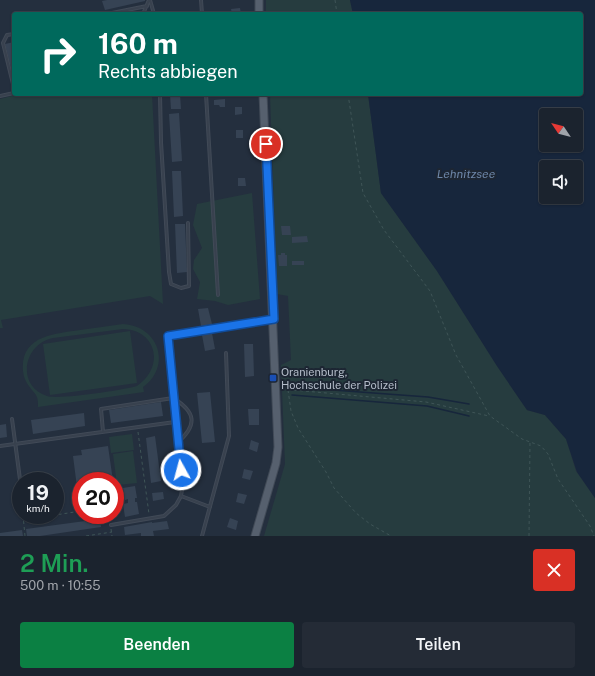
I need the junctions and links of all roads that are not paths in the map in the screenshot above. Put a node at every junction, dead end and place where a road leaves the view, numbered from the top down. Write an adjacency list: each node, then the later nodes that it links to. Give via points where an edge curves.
1 (150, 0): 4 (lane); 7 (lane)
2 (201, 0): 8 (lane)
3 (259, 0): 9 (main road)
4 (147, 6): 5 (lane); 6 (lane)
5 (118, 12)
6 (144, 12)
7 (153, 12)
8 (202, 12)
9 (259, 12)
10 (12, 34): 11 (lane, via 7,35 3,43)
11 (12, 80)
12 (12, 93): 13 (lane)
13 (0, 96)
14 (160, 96): 17 (lane, via 169,272 171,284 181,288 189,286)
15 (206, 96): 18 (lane)
16 (264, 96): 19 (main road)
17 (188, 223)
18 (218, 294)
19 (274, 319): 21 (lane, via 168,336); 33 (main road, via 278,447)
20 (226, 352): 30 (lane, via 229,436)
21 (173, 398): 23 (lane); 24 (lane, via 101,409); 25 (lane, via 190,412 191,423 188,433)
22 (12, 419): 26 (lane)
23 (175, 422): 24 (lane); 25 (lane)
24 (103, 432): 26 (lane)
25 (177, 443): 29 (lane, via 183,483)
26 (16, 444): 27 (lane); 28 (lane)
27 (0, 446)
28 (19, 472)
29 (181, 496): 30 (lane); 31 (lane, via 176,505 164,516)
30 (210, 507): 32 (lane)
31 (111, 525)
32 (202, 536)
33 (255, 536)

